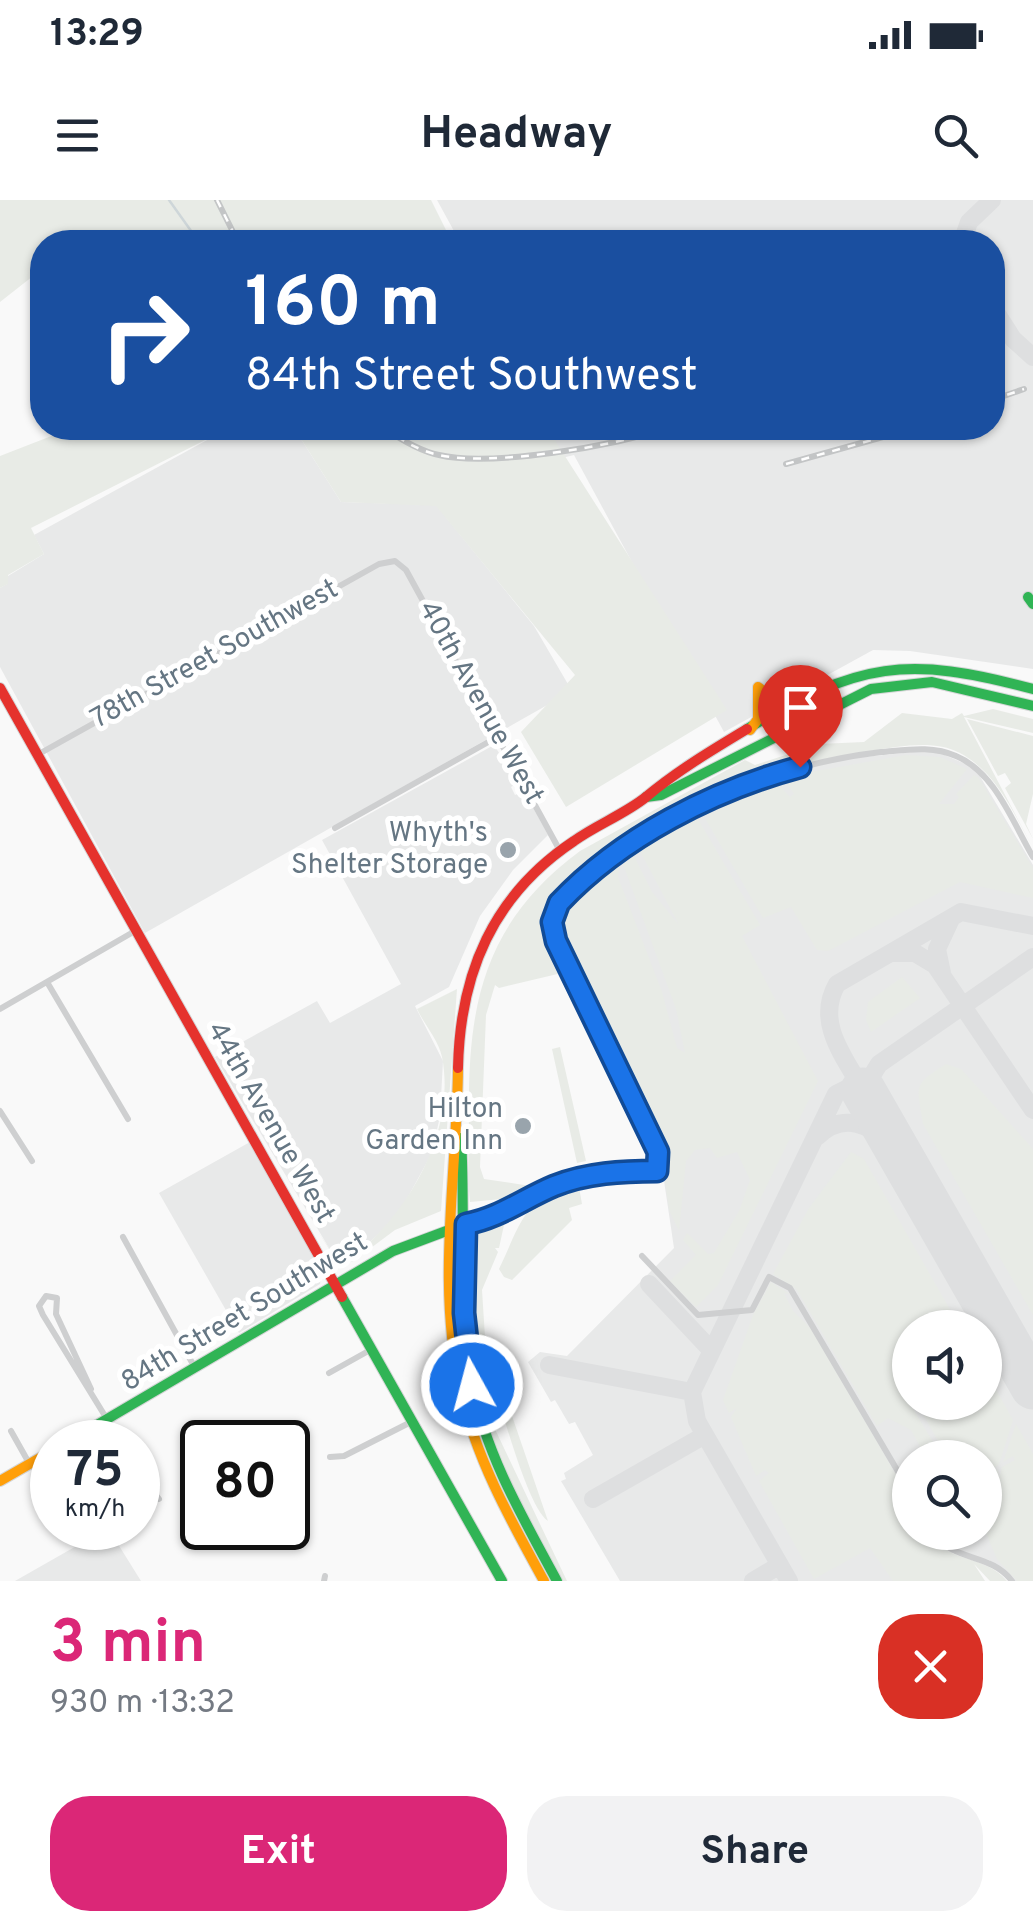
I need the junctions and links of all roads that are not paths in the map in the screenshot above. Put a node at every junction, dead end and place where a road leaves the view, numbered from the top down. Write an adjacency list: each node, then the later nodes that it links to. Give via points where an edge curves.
1 (395, 561): 8 (street, 40th Avenue West); 9 (street, 78th Street Southwest)
2 (0, 688): 9 (main road, 44th Avenue West)
3 (1033, 689): 6 (main road, via 968,672 902,666 839,682)
4 (852, 696): 5 (main road, via 932,682); 6 (main road, via 803,714); 10 (main road)
5 (1033, 706)
6 (784, 711): 7 (main road); 7 (main road, via 758,687 758,719)
7 (746, 732): 10 (main road)
8 (498, 736): 11 (street); 12 (street, 40th Avenue West)
9 (37, 754): 14 (main road, 44th Avenue West)
10 (646, 797): 12 (main road)
11 (335, 828)
12 (560, 849): 17 (main road, via 506,903 470,974 459,1033)
13 (1033, 858): 21 (street, 84th Street Southwest, via 975,768 944,752 913,749 824,761 736,788 663,824 566,895 554,912 553,932 658,1152 657,1171 566,1182 501,1215)
14 (135, 932): 15 (street); 25 (main road, 44th Avenue West)
15 (47, 982): 16 (street); 19 (street)
16 (0, 1009)
17 (458, 1108): 21 (main road); 22 (main road)
18 (0, 1111): 20 (street)
19 (128, 1119)
20 (32, 1161)
21 (466, 1224): 22 (main road, 84th Street Southwest); 40 (main road, via 464,1313 479,1414 500,1473)
22 (448, 1227): 25 (main road, 84th Street Southwest); 39 (main road, via 449,1318 461,1394 488,1474)
23 (123, 1236): 27 (street)
24 (642, 1256): 34 (street, via 698,1315 752,1310 768,1277 790,1288)
25 (338, 1287): 26 (main road, 44th Avenue West); 27 (main road, 84th Street Southwest)
26 (372, 1349): 28 (street); 31 (main road, 44th Avenue West)
27 (196, 1370): 30 (main road, 84th Street Southwest)
28 (329, 1373)
29 (91, 1389): 29 (street, via 43,1315 39,1306 46,1296 57,1298 56,1314); 30 (street)
30 (108, 1420)
31 (411, 1422): 33 (street); 38 (main road, 44th Avenue West)
32 (10, 1432): 35 (street)
33 (330, 1457)
34 (892, 1461)
35 (29, 1464): 36 (main road)
36 (0, 1481)
37 (951, 1550): 41 (street, via 989,1560)
38 (502, 1581)
39 (544, 1581)
40 (557, 1581)
41 (1012, 1581)

